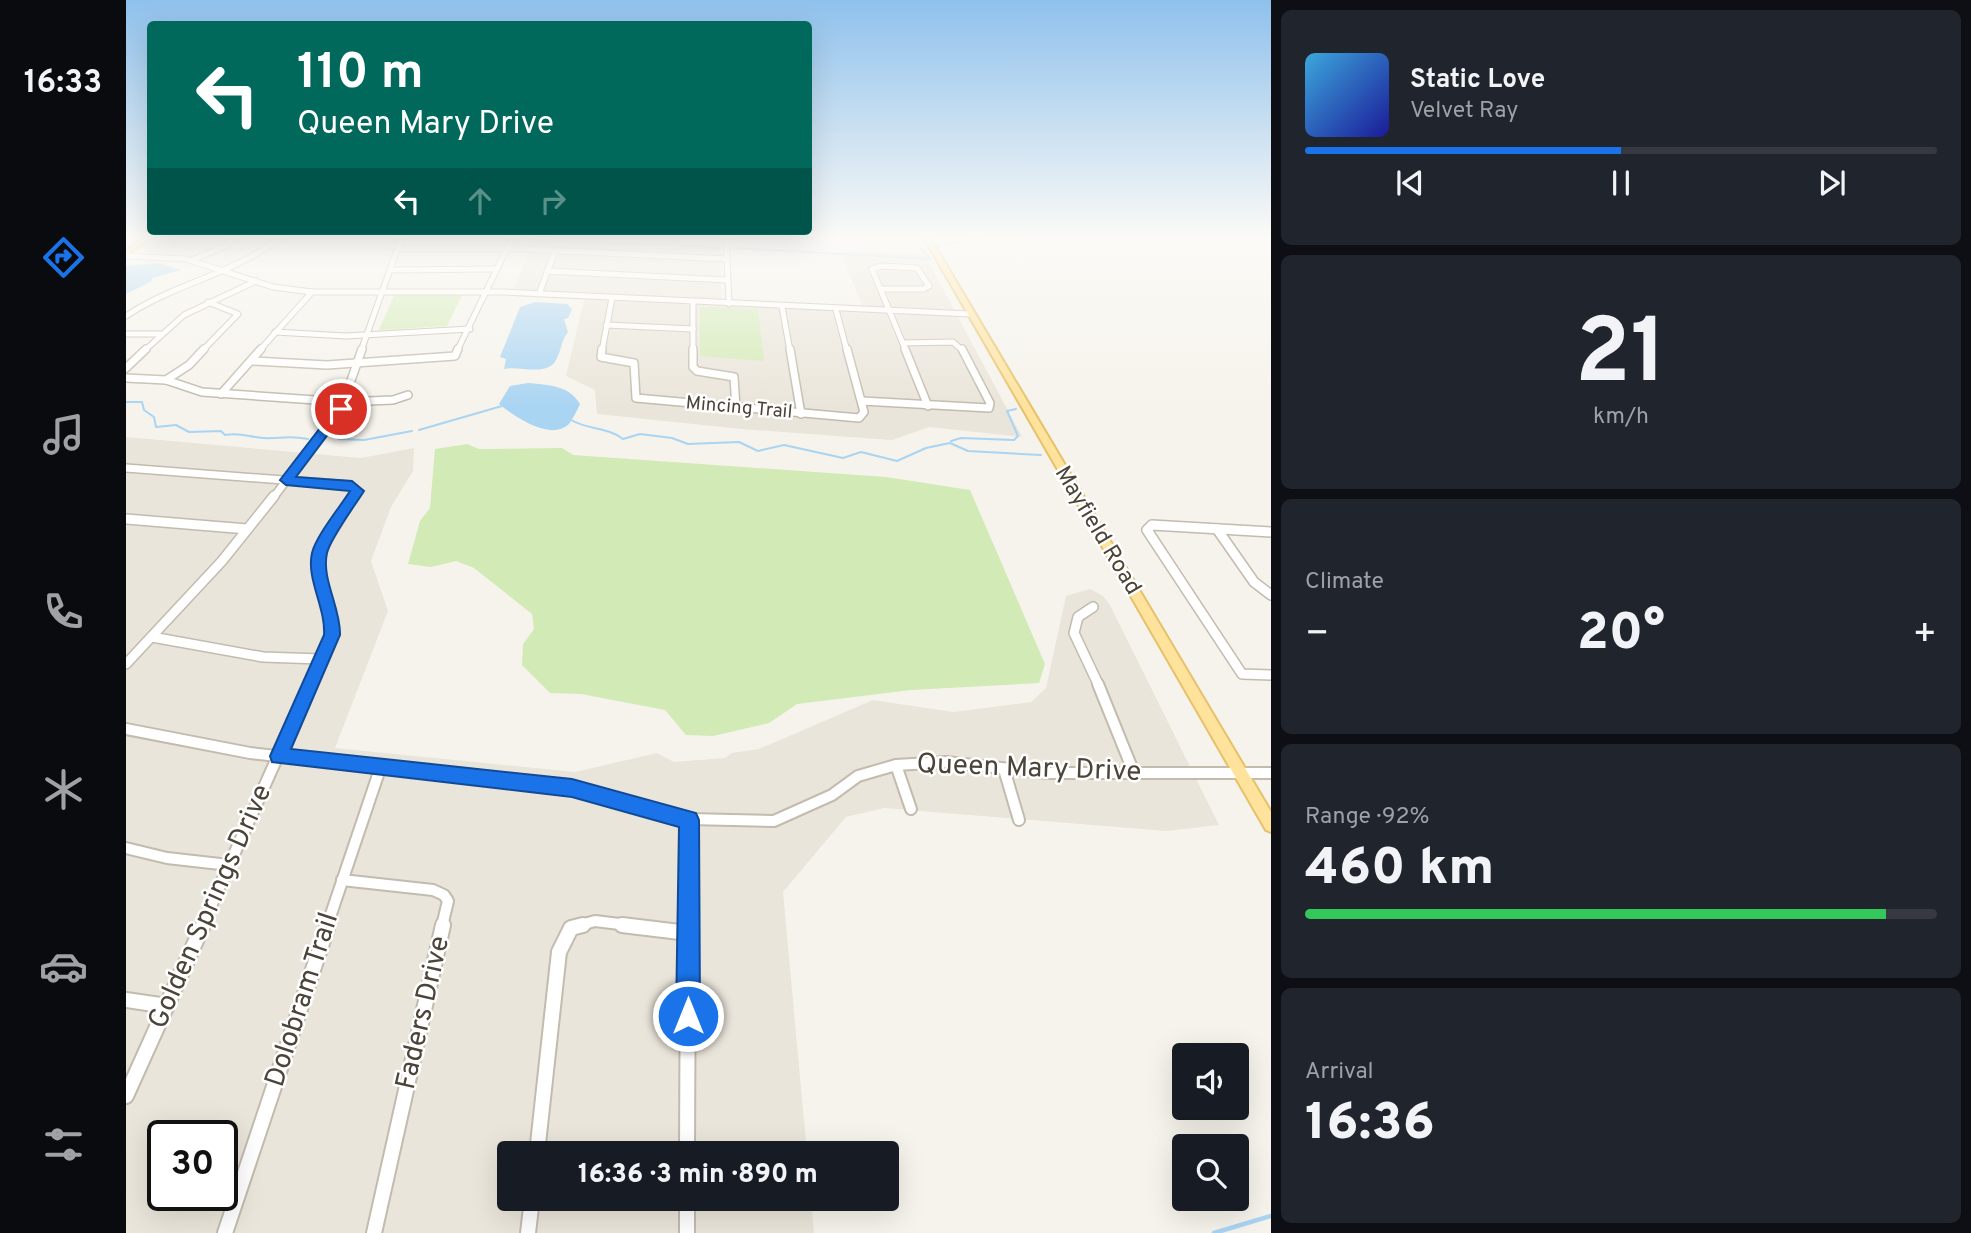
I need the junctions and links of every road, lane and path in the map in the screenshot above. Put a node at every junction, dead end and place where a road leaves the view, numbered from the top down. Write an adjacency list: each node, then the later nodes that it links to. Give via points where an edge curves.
1 (169, 294): 19 (street)
2 (227, 294): 12 (street)
3 (311, 294): 23 (street)
4 (382, 294): 26 (street)
5 (486, 294): 21 (street)
6 (527, 294): 7 (street)
7 (539, 294): 11 (street)
8 (728, 294): 14 (street)
9 (883, 294): 17 (street)
10 (958, 294): 18 (main road, Mayfield Road)
11 (612, 298): 13 (street); 20 (street, Mincing Trail)
12 (208, 302): 25 (street); 32 (street, via 238,314 189,365)
13 (693, 302): 14 (street); 22 (street)
14 (729, 304): 15 (street)
15 (782, 307): 16 (street); 39 (street)
16 (836, 310): 17 (street); 35 (street)
17 (891, 313): 18 (street); 27 (street)
18 (970, 314): 58 (main road, Mayfield Road)
19 (126, 316)
20 (607, 325): 22 (street); 38 (street, Mincing Trail, via 601,357 634,363 635,398)
21 (470, 329): 26 (street); 29 (street, via 452,357)
22 (693, 330): 38 (street, via 694,368 733,377)
23 (275, 332): 26 (street); 28 (street)
24 (126, 334): 25 (street)
25 (162, 334): 30 (street)
26 (367, 334): 29 (street)
27 (903, 343): 37 (street); 37 (street, via 953,342 960,346 990,406 982,410)
28 (253, 361): 29 (street); 33 (street)
29 (358, 363): 36 (street)
30 (126, 368)
31 (126, 378): 32 (street)
32 (166, 380): 33 (street)
33 (220, 394): 36 (street)
34 (408, 395): 36 (street)
35 (862, 401): 37 (street); 39 (street, Mincing Trail, via 864,415 859,418)
36 (344, 402): 41 (street)
37 (928, 406)
38 (736, 408): 39 (street, Mincing Trail)
39 (801, 414)
40 (126, 468): 41 (street)
41 (286, 480): 43 (street); 49 (street, Golden Springs Drive, via 356,489 318,557 333,622)
42 (126, 519): 43 (street)
43 (247, 529): 48 (street)
44 (1217, 529): 45 (street); 46 (street, via 1254,582); 51 (street, via 1152,525 1147,530 1242,674)
45 (1271, 533)
46 (1271, 594)
47 (1093, 607): 57 (street, via 1075,620 1074,633)
48 (152, 637): 49 (street, via 263,657); 50 (street)
49 (321, 659): 53 (street, Golden Springs Drive)
50 (126, 664)
51 (1271, 675)
52 (126, 729): 53 (street, Queen Mary Drive)
53 (279, 756): 55 (street, Queen Mary Drive); 65 (street, Golden Springs Drive)
54 (896, 765): 56 (street, Queen Mary Drive, via 946,762); 60 (street); 61 (street, Queen Mary Drive, via 858,776 832,795 774,821)
55 (381, 766): 61 (street, Queen Mary Drive, via 572,788); 66 (street, Dolobram Trail)
56 (1004, 769): 57 (street, Queen Mary Drive); 62 (street)
57 (1134, 773): 58 (street, Queen Mary Drive)
58 (1240, 773): 59 (street, Queen Mary Drive); 63 (main road, Mayfield Road)
59 (1271, 773)
60 (911, 809)
61 (689, 820): 67 (street)
62 (1019, 820)
63 (1271, 825)
64 (126, 848): 65 (street, via 167,858)
65 (229, 864): 69 (street, Golden Springs Drive)
66 (342, 880): 75 (street, Dolobram Trail); 76 (street, Faders Drive, via 433,890 448,901)
67 (688, 933): 71 (street, via 595,921 571,928 559,952); 72 (street)
68 (126, 1000): 69 (street)
69 (167, 1006): 70 (street, Golden Springs Drive)
70 (126, 1096)
71 (538, 1141)
72 (687, 1141)
73 (531, 1211): 77 (street)
74 (687, 1211): 78 (street)
75 (225, 1233)
76 (374, 1233)
77 (528, 1233)
78 (687, 1233)

